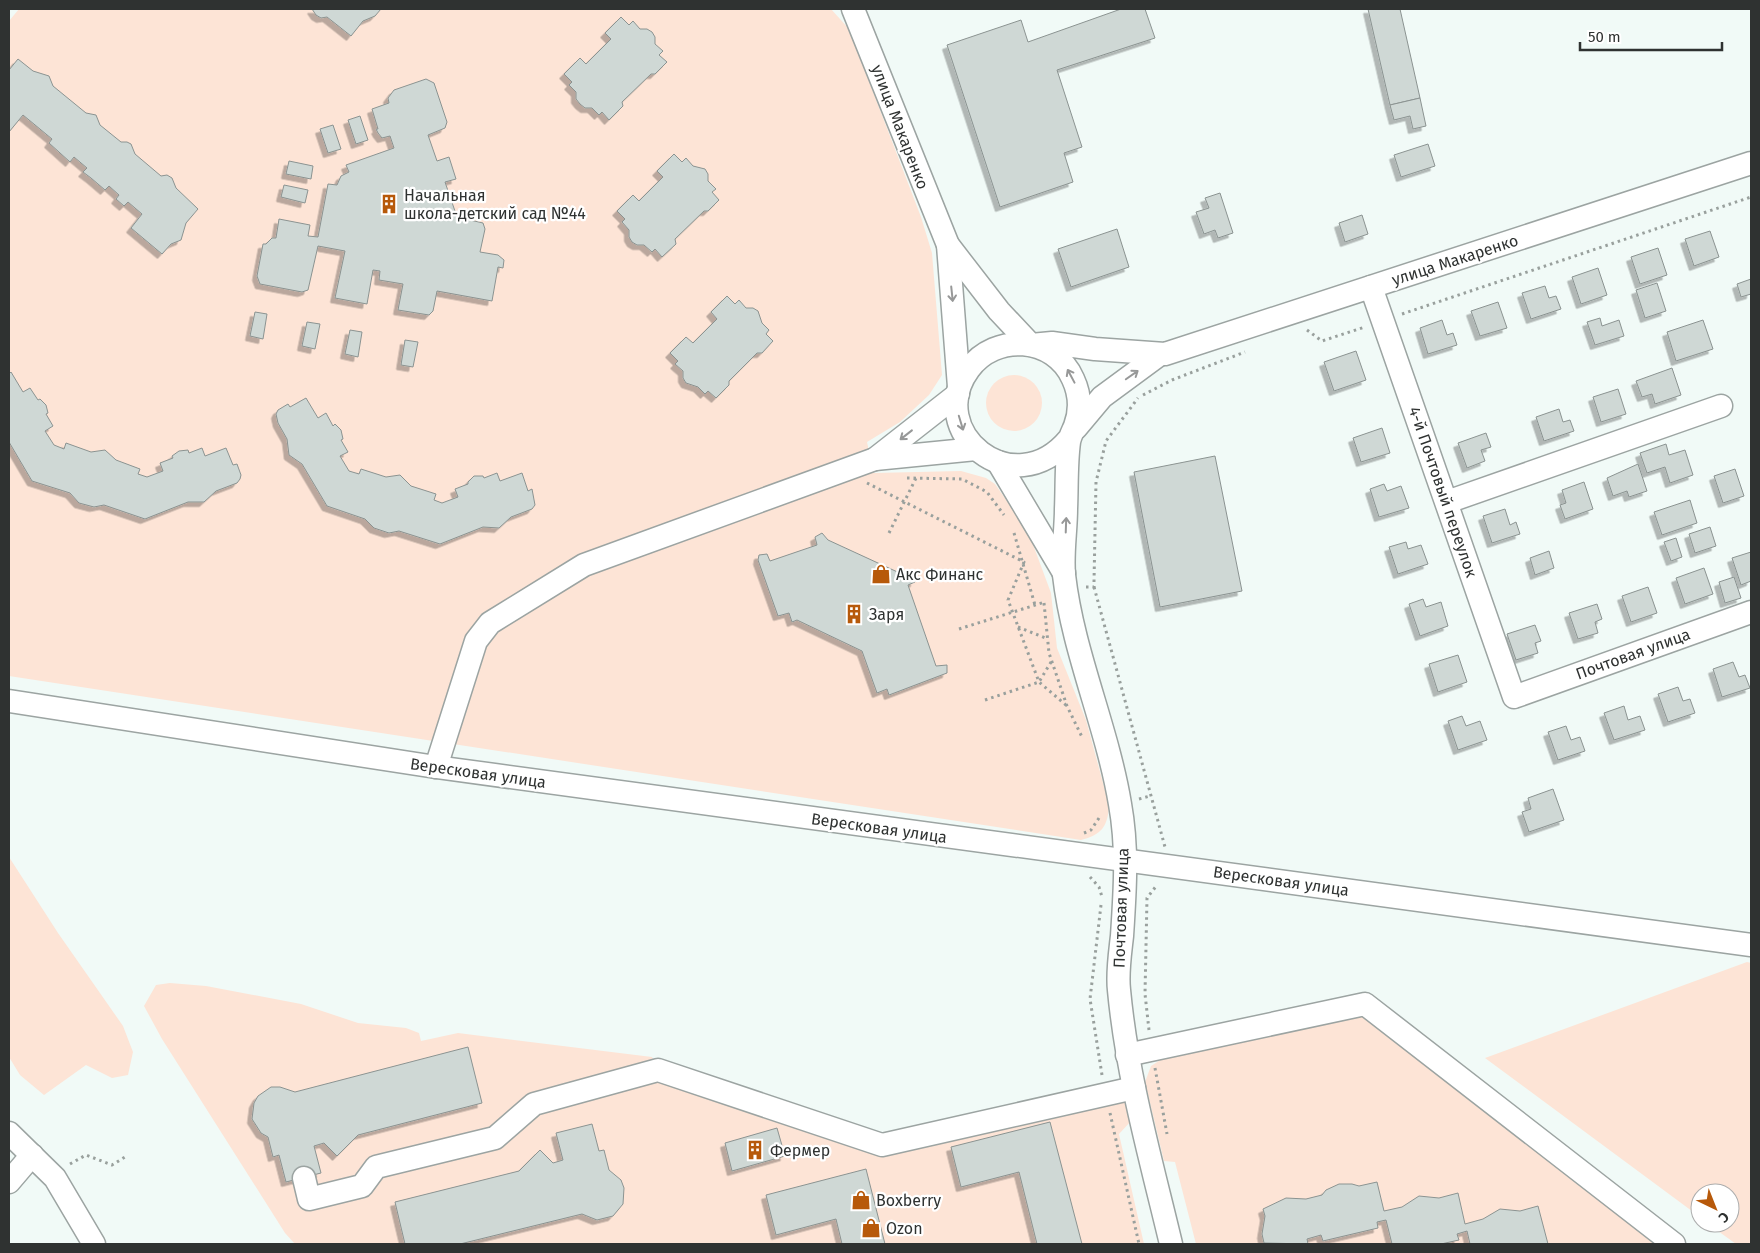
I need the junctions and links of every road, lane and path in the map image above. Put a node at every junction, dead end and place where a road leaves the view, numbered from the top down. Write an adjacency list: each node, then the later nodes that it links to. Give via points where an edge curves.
1 (853, 9): 4 (street, улица Макаренко)
2 (1751, 163): 5 (street, улица Макаренко)
3 (1751, 197): 6 (path)
4 (948, 245): 8 (street, улица Макаренко, via 999,311); 11 (street, улица Макаренко, one-way to 11)
5 (1371, 287): 6 (street, 4-й Почтовый переулок); 10 (street, улица Макаренко)
6 (1383, 320): 7 (path, via 1322,341 1306,329); 20 (street, 4-й Почтовый переулок)
7 (1298, 332)
8 (1031, 345): 10 (street, улица Макаренко, via 1052,343); 11 (street, via 1012,344 992,350 975,362); 13 (street, one-way to 8, via 1076,424 1079,403 1075,383 1057,358)
9 (1247, 351): 26 (path, via 1139,396 1106,441 1096,482)
10 (1159, 355): 13 (street, улица Макаренко, one-way to 10, via 1102,397)
11 (958, 390): 14 (street, one-way to 14, via 959,419); 16 (street, one-way to 16)
12 (1721, 406): 20 (street)
13 (1070, 436): 15 (street, via 1055,453 1037,463 1016,466); 25 (street, Почтовая улица, one-way to 13)
14 (976, 449): 15 (street); 16 (street)
15 (998, 462): 25 (street, Почтовая улица)
16 (874, 470): 19 (path, via 864,482); 42 (street, via 584,565 490,623 476,640)
17 (900, 478): 18 (path)
18 (916, 478): 19 (path); 21 (path, via 962,479 976,485 987,492)
19 (904, 502): 23 (path); 24 (path)
20 (1446, 502): 37 (street, 4-й Почтовый переулок)
21 (1009, 523)
22 (1014, 532): 24 (path)
23 (889, 533)
24 (1024, 562): 29 (path); 30 (path, via 1008,600)
25 (1072, 580): 26 (path); 48 (street, Почтовая улица, via 1080,654 1100,718 1120,804)
26 (1094, 587): 43 (path)
27 (1051, 599): 28 (path)
28 (1044, 603): 29 (path); 34 (path)
29 (1035, 605): 30 (path)
30 (1012, 611): 32 (path); 33 (path)
31 (1751, 612): 37 (street, Почтовая улица)
32 (1018, 627): 34 (path); 36 (path)
33 (959, 629)
34 (1048, 640): 35 (path)
35 (1052, 661): 36 (path); 40 (path)
36 (1039, 682): 38 (path); 40 (path)
37 (1514, 696)
38 (985, 700)
39 (9, 701): 42 (street, Вересковая улица)
40 (1067, 706): 41 (path)
41 (1084, 742)
42 (436, 767): 48 (street, Вересковая улица)
43 (1150, 796): 44 (path); 47 (path, via 1165,844)
44 (1136, 800)
45 (1102, 807): 46 (path, via 1100,818 1092,830)
46 (1083, 834)
47 (1165, 854)
48 (1126, 861): 50 (street, Вересковая улица); 52 (street, Почтовая улица, via 1118,987)
49 (1157, 884): 51 (path, via 1147,898 1145,994)
50 (1751, 945)
51 (1152, 1050): 52 (street); 55 (path); 63 (street, via 1365,1004)
52 (1128, 1055): 53 (street, Почтовая улица)
53 (1134, 1088): 59 (street, via 882,1145 658,1070 534,1104 495,1138 376,1166 362,1186 309,1199); 62 (street, Почтовая улица)
54 (9, 1133): 56 (street)
55 (1168, 1135)
56 (32, 1155): 58 (street); 60 (street)
57 (126, 1157): 58 (path, via 112,1165 86,1155)
58 (52, 1175): 61 (street)
59 (304, 1178)
60 (9, 1182)
61 (94, 1244)
62 (1171, 1244)
63 (1674, 1244)

